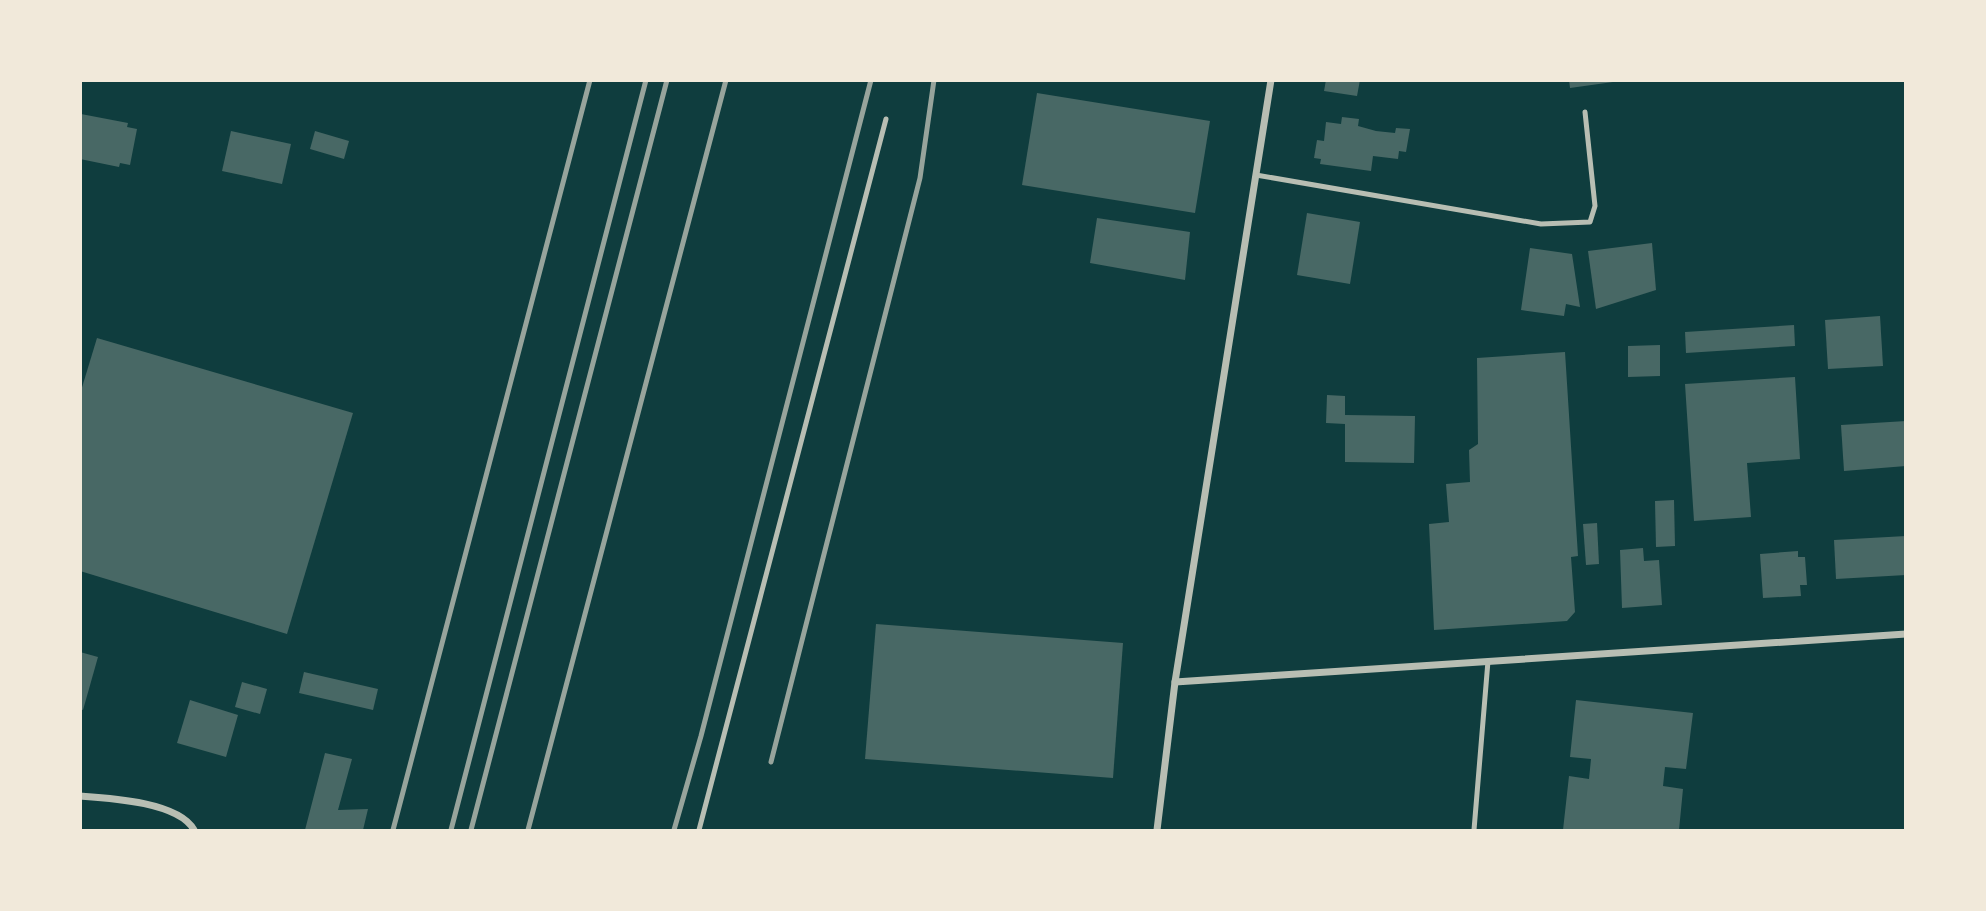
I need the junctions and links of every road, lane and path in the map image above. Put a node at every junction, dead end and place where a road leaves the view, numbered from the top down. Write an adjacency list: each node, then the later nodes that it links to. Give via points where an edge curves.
1 (1271, 80): 4 (street)
2 (1585, 112): 4 (lane, via 1595,206 1590,222 1541,224)
3 (886, 119): 10 (lane)
4 (1256, 175): 7 (street)
5 (1906, 634): 6 (street)
6 (1488, 662): 7 (street); 12 (lane)
7 (1175, 682): 11 (street)
8 (80, 796): 9 (street, via 115,798 168,810)
9 (194, 831)
10 (699, 831)
11 (1157, 831)
12 (1474, 831)

